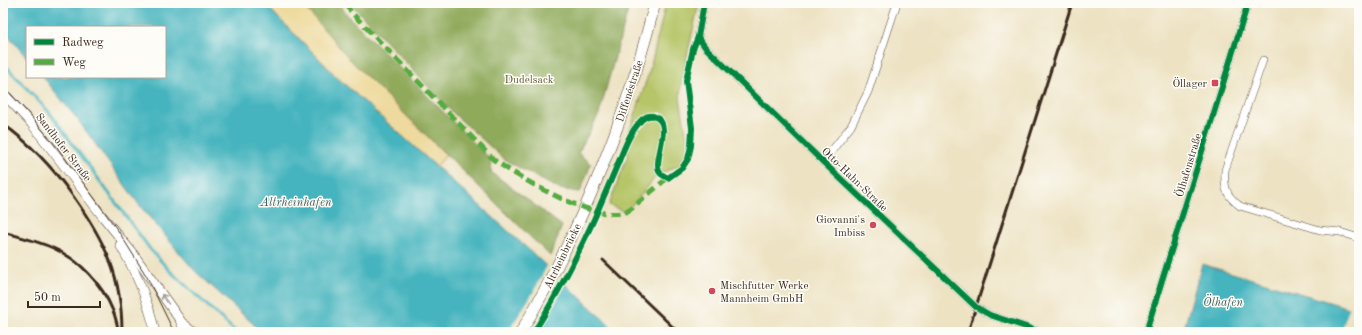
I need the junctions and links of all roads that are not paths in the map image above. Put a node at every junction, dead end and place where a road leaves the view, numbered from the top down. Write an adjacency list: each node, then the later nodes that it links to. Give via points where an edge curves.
1 (655, 3): 8 (main road, Diffenéstraße, via 633,81)
2 (704, 3): 7 (street, Otto-Hahn-Straße, via 698,37 705,47)
3 (897, 3): 7 (street, via 868,92 851,126)
4 (1248, 3): 17 (street, Ölhafenstraße)
5 (1263, 60): 10 (street, via 1225,170 1224,182 1227,193 1240,206 1320,230 1340,232)
6 (3, 93): 9 (street, Sandhofer Straße, via 31,123)
7 (823, 162): 16 (street, Otto-Hahn-Straße, via 976,307 990,315)
8 (598, 178): 15 (main road, Altrheinbrücke, via 564,253)
9 (104, 218): 11 (street, Sandhofer Straße, one-way to 9); 12 (street, Sandhofer Straße, via 143,289)
10 (1359, 238)
11 (180, 320): 13 (street, Sandhofer Straße); 14 (street)
12 (155, 332)
13 (185, 332)
14 (196, 332)
15 (521, 332)
16 (1041, 332)
17 (1146, 332)

